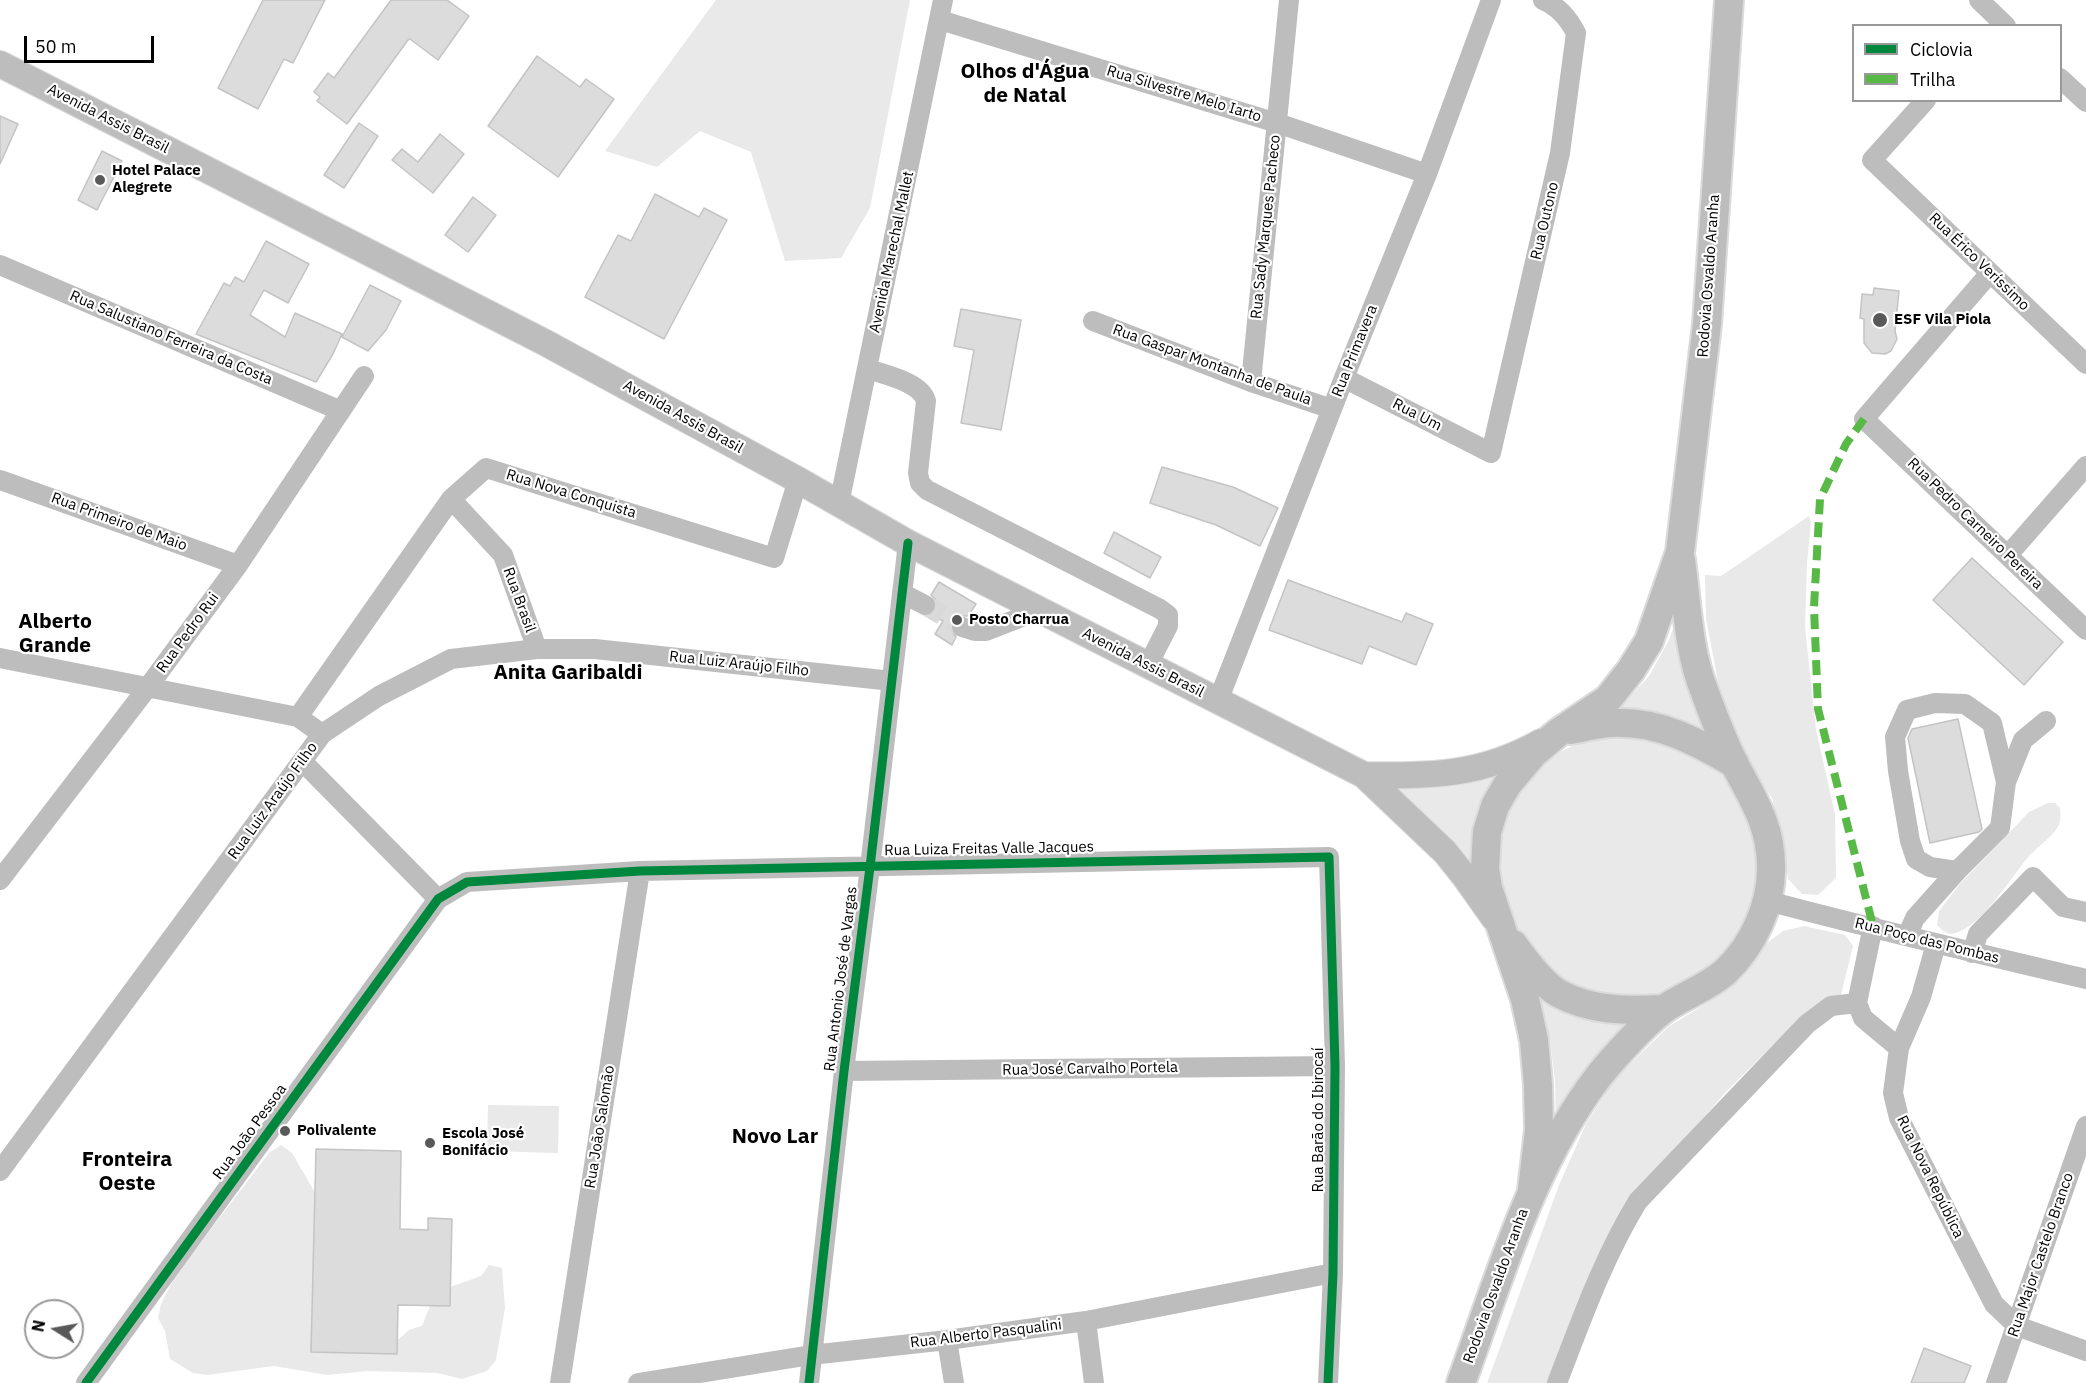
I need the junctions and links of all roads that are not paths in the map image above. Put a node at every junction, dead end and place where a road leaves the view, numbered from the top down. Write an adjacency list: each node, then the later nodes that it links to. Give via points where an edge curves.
1 (1289, 0): 12 (street, Rua Sady Marques Pacheco)
2 (1491, 0): 13 (street, Rua Primavera)
3 (1543, 0): 24 (street, Rua Outono, via 1568,18 1576,33 1560,153)
4 (1729, 0): 31 (highway, Rodovia Osvaldo Aranha, via 1707,324)
5 (1979, 0): 7 (street)
6 (941, 10): 12 (street, Rua Silvestre Melo Iarto); 18 (street, Avenida Marechal Mallet)
7 (1999, 23)
8 (0, 64): 27 (main road, Avenida Assis Brasil, via 544,342)
9 (2062, 79): 11 (street)
10 (1924, 102): 15 (street, Rua Érico Veríssimo, via 1872,160)
11 (2086, 102)
12 (1277, 123): 13 (street, Rua Silvestre Melo Iarto); 21 (street, Rua Sady Marques Pacheco)
13 (1427, 174): 20 (street, Rua Primavera)
14 (0, 265): 23 (street, Rua Salustiano Ferreira da Costa)
15 (1989, 273): 17 (street, Rua Érico Veríssimo); 32 (street, Rua Pedro Carneiro Pereira, via 1864,419)
16 (1093, 321): 21 (street, Rua Gaspar Montanha de Paula)
17 (2086, 364)
18 (868, 369): 29 (street, Avenida Marechal Mallet); 41 (street, via 917,387 924,394 918,473 927,490 1168,615 1168,626)
19 (364, 376): 23 (street, Rua Pedro Rui)
20 (1344, 378): 22 (street, Rua Primavera); 24 (street, Rua Um)
21 (1251, 382): 22 (street, Rua Gaspar Montanha de Paula)
22 (1332, 409): 44 (street, Rua Primavera)
23 (341, 411): 33 (street, Rua Pedro Rui)
24 (1491, 453)
25 (2086, 466): 32 (street)
26 (0, 480): 33 (street, Rua Primeiro de Maio)
27 (798, 480): 28 (street, Rua Nova Conquista, via 774,558 486,468); 29 (main road, Avenida Assis Brasil)
28 (451, 500): 39 (street, Rua Brasil, via 503,555); 45 (street, Rua Nova Conquista)
29 (839, 504): 30 (main road, Avenida Assis Brasil)
30 (908, 543): 34 (street, Rua Antonio José de Vargas); 36 (main road, Avenida Assis Brasil)
31 (1680, 552): 48 (highway, via 1649,641 1631,670 1608,699); 52 (highway, via 1692,643 1703,688)
32 (2008, 555): 38 (street, Rua Pedro Carneiro Pereira)
33 (238, 565): 43 (street, Rua Pedro Rui)
34 (902, 593): 35 (street); 42 (street, Rua Antonio José de Vargas)
35 (925, 605)
36 (1040, 610): 37 (street, via 986,631); 41 (main road, Avenida Assis Brasil)
37 (962, 627)
38 (2086, 630)
39 (537, 649): 42 (street, Rua Luiz Araújo Filho, via 641,654); 49 (street, Rua Luiz Araújo Filho, via 451,659 379,696)
40 (0, 657): 43 (street)
41 (1148, 665): 44 (main road, Avenida Assis Brasil)
42 (892, 681): 56 (street, Rua Antonio José de Vargas)
43 (148, 687): 45 (street); 60 (street, Rua Pedro Rui)
44 (1218, 701): 53 (main road, Avenida Assis Brasil)
45 (298, 717): 49 (street)
46 (2046, 721): 50 (street)
47 (1992, 723): 50 (street, via 2009,742); 54 (street); 57 (street, via 1965,704 1935,703 1907,710 1894,737 1910,841 1916,859)
48 (1559, 732): 52 (highway, via 1611,723 1646,724 1672,731); 53 (main road, Avenida Assis Brasil, via 1518,755 1486,767 1414,776); 66 (highway, via 1534,753 1507,785 1487,832 1485,869)
49 (322, 735): 51 (street, Rua Luiz Araújo Filho)
50 (2023, 740): 54 (street)
51 (302, 761): 61 (street); 77 (street, Rua Luiz Araújo Filho)
52 (1735, 764): 62 (highway, via 1767,829 1771,866)
53 (1364, 775): 66 (main road, Avenida Assis Brasil, via 1445,852)
54 (2006, 782): 59 (street, via 2000,828)
55 (1329, 858): 56 (street, Rua Luiza Freitas Valle Jacques); 74 (street, Rua Barão do Ibirocaí)
56 (870, 867): 58 (street, Rua Luiza Freitas Valle Jacques); 75 (street, Rua Antonio José de Vargas)
57 (1930, 867): 59 (street); 63 (street)
58 (640, 871): 61 (street, Rua Luiza Freitas Valle Jacques, via 467,882); 86 (street, Rua João Salomão)
59 (1957, 871): 63 (street)
60 (0, 880)
61 (438, 899): 85 (street, Rua João Pessoa)
62 (1768, 901): 65 (street, Rua Poço das Pombas); 72 (highway, via 1749,945 1725,972)
63 (1929, 902): 67 (street, via 1915,918)
64 (2086, 912): 69 (street, via 2062,907 2033,877 1978,934)
65 (1872, 926): 67 (street, Rua Poço das Pombas); 71 (street)
66 (1501, 928): 72 (highway, via 1527,963 1556,992 1603,1008); 78 (highway, via 1534,1040 1539,1130)
67 (1907, 936): 68 (street, Rua Poço das Pombas)
68 (1936, 944): 69 (street, Rua Poço das Pombas); 73 (street, Rua Nova República, via 1921,997)
69 (1972, 953): 70 (street, Rua Poço das Pombas)
70 (2086, 979)
71 (1857, 1003): 73 (street, via 1863,1018); 93 (street, via 1831,1006 1807,1024 1638,1201 1603,1265)
72 (1664, 1009): 78 (highway, via 1599,1075 1573,1113)
73 (1899, 1048): 81 (street, Rua Nova República, via 1893,1093 1899,1118 1994,1304)
74 (1335, 1066): 75 (street, Rua José Carvalho Portela); 79 (street, Rua Barão do Ibirocaí)
75 (844, 1071): 84 (street, Rua Antonio José de Vargas)
76 (2086, 1126): 81 (street, Rua Major Castelo Branco)
77 (0, 1172)
78 (1532, 1190): 92 (highway, Rodovia Osvaldo Aranha)
79 (1333, 1273): 80 (street, Rua Alberto Pasqualini); 91 (street, Rua Barão do Ibirocaí)
80 (1086, 1322): 82 (street, Rua Alberto Pasqualini); 90 (street)
81 (2017, 1326): 83 (street, Rua Nova República); 94 (street, Rua Major Castelo Branco)
82 (947, 1340): 84 (street, Rua Alberto Pasqualini); 89 (street)
83 (2086, 1351)
84 (811, 1355): 87 (street, Rua Alberto Pasqualini); 88 (street, Rua Antonio José de Vargas)
85 (86, 1383)
86 (560, 1383)
87 (638, 1383)
88 (809, 1383)
89 (954, 1383)
90 (1094, 1383)
91 (1328, 1383)
92 (1461, 1383)
93 (1557, 1383)
94 (1996, 1383)

